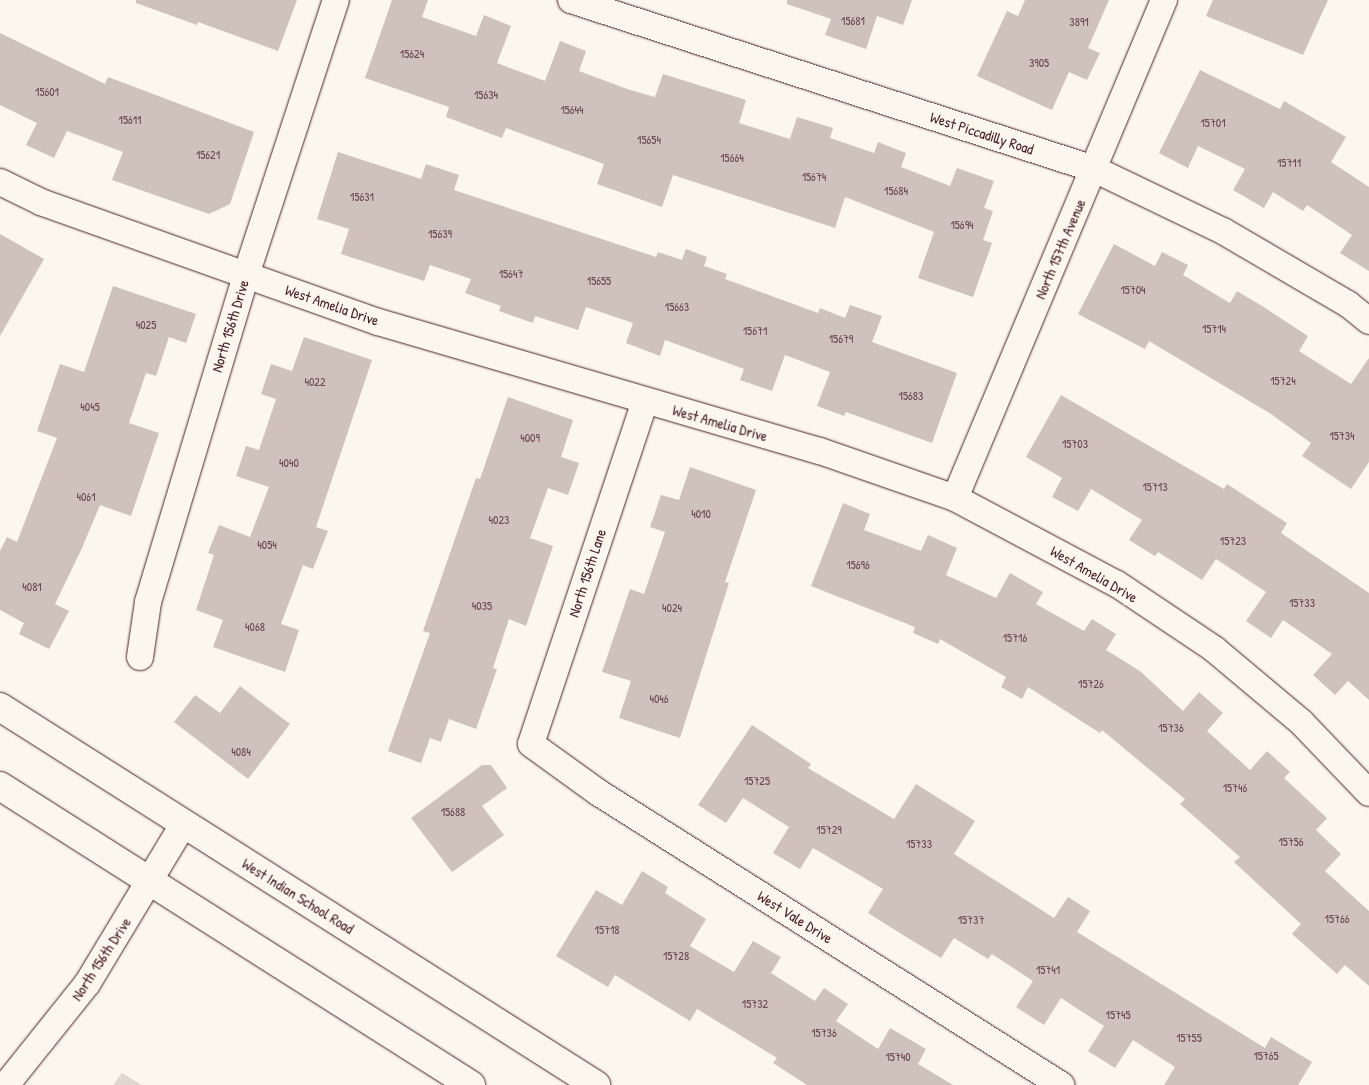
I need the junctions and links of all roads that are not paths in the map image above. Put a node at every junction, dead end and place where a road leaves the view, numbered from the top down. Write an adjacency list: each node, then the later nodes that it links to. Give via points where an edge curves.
1 (336, 0): 6 (street, North 156th Drive)
2 (571, 0): 4 (street, West Piccadilly Road)
3 (1164, 0): 4 (street, North 157th Avenue)
4 (1094, 169): 7 (street, West Piccadilly Road, via 1223,231 1348,304); 9 (street, North 157th Avenue)
5 (0, 182): 6 (street, West Amelia Drive, via 41,202)
6 (246, 275): 8 (street, West Amelia Drive, via 378,322); 10 (street, North 156th Drive, via 148,602)
7 (1369, 321)
8 (644, 401): 9 (street, West Amelia Drive, via 820,452); 12 (street, North 156th Lane)
9 (955, 498): 14 (street, West Amelia Drive, via 1117,584 1214,649 1301,722)
10 (140, 657)
11 (0, 707): 15 (main road, West Indian School Road)
12 (531, 744): 20 (street, West Vale Drive, via 599,793)
13 (0, 786): 16 (main road)
14 (1369, 794)
15 (184, 823): 16 (street, North 156th Drive); 19 (main road, West Indian School Road)
16 (150, 881): 17 (street, North 156th Drive, via 87,984); 18 (main road)
17 (6, 1085)
18 (472, 1085)
19 (596, 1085)
20 (1061, 1085)

